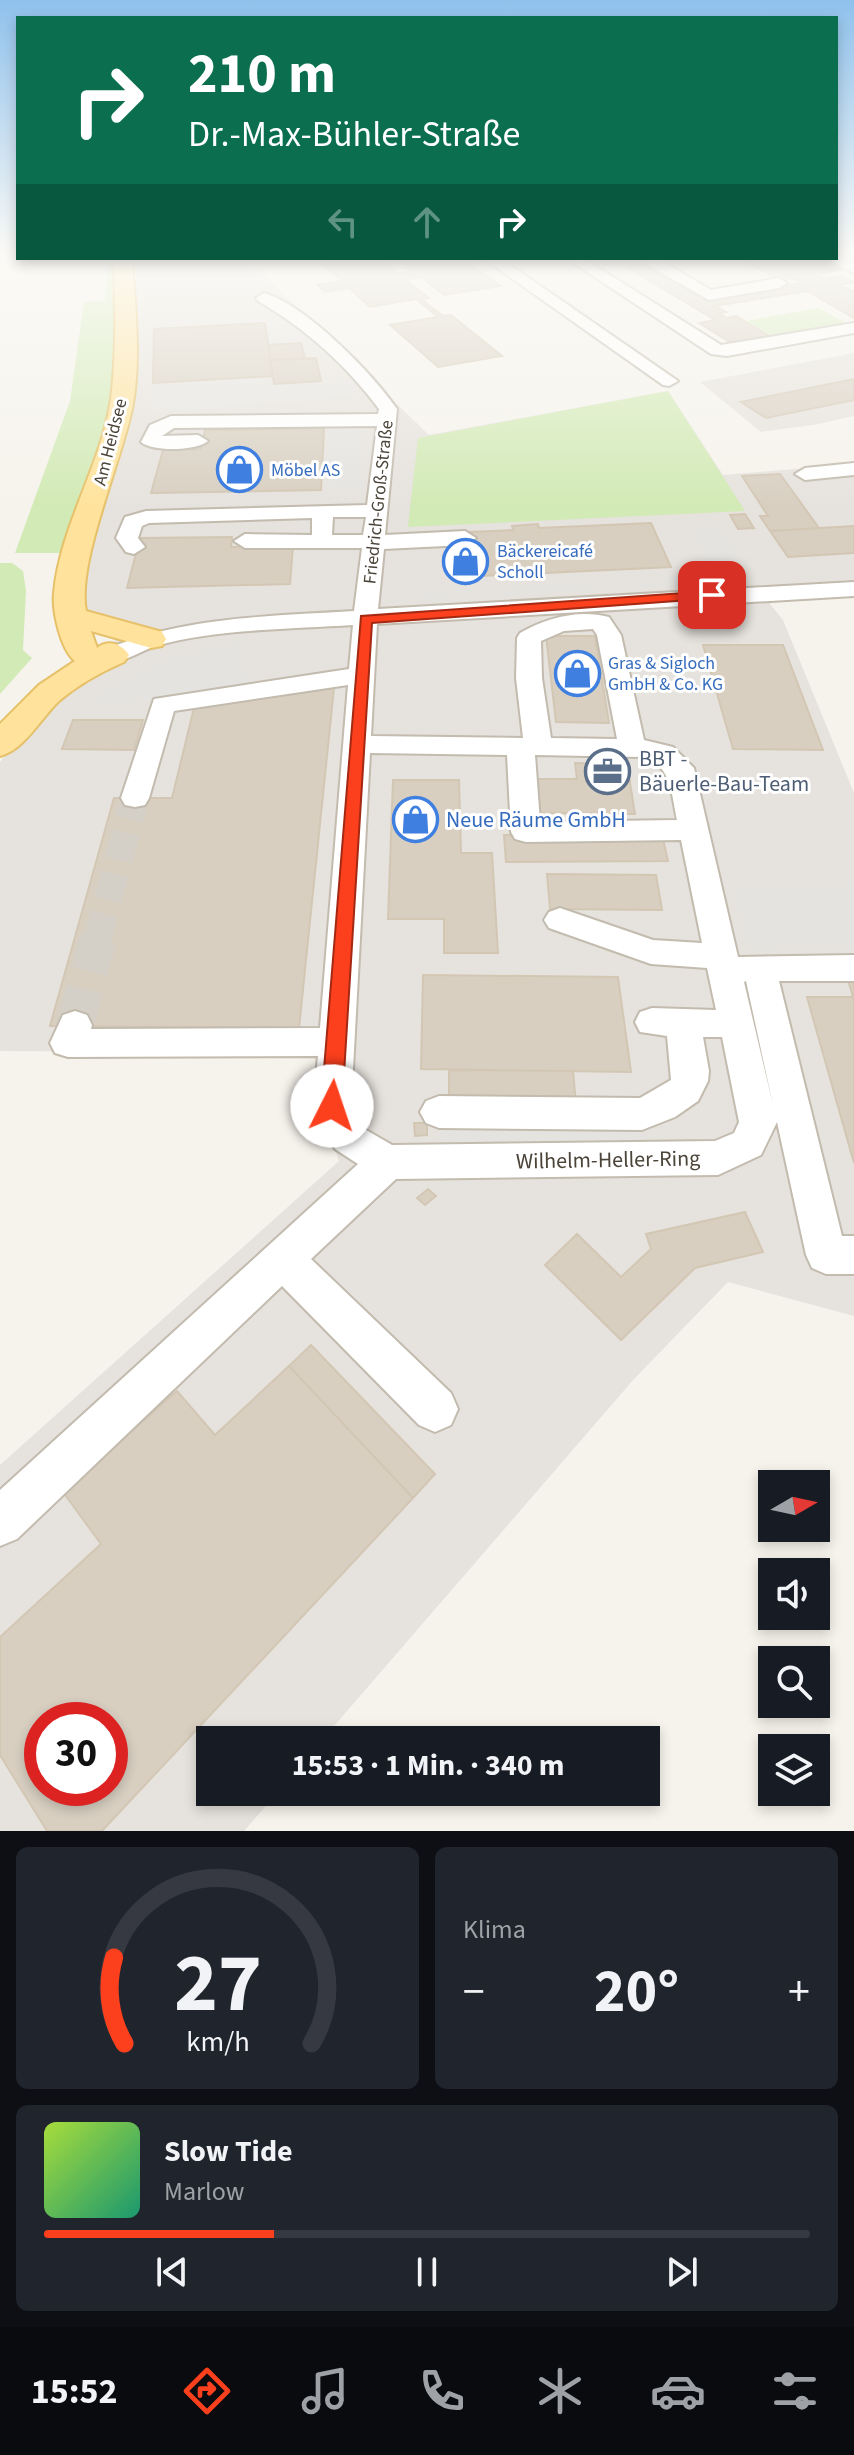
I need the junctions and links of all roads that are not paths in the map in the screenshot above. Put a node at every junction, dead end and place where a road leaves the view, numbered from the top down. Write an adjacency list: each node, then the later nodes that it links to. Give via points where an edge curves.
1 (126, 336): 20 (main road, Am Heidsee, via 122,401 75,561 68,595)
2 (316, 336): 7 (street, Friedrich-Groß-Straße, via 376,391 388,409)
3 (604, 336): 6 (street)
4 (696, 336): 5 (street, via 727,351)
5 (807, 336)
6 (669, 381)
7 (388, 420): 8 (street, via 171,422 151,437 151,442); 12 (street, Friedrich-Groß-Straße)
8 (198, 441)
9 (854, 469): 10 (street)
10 (805, 474)
11 (343, 495): 12 (street)
12 (379, 503): 13 (street); 16 (street, Friedrich-Groß-Straße)
13 (323, 511): 15 (street); 18 (street, via 146,517 133,522 128,531)
14 (465, 538): 16 (street)
15 (322, 540): 16 (street); 17 (street)
16 (375, 540): 21 (street, Friedrich-Groß-Straße)
17 (245, 541)
18 (134, 547)
19 (854, 589): 21 (street)
20 (71, 618): 22 (main road); 23 (main road, Am Heidsee, via 79,649); 25 (main road)
21 (366, 619): 22 (street, via 239,625); 24 (street)
22 (151, 639): 23 (street)
23 (104, 658): 25 (main road, via 65,678)
24 (362, 675): 26 (street); 30 (street, via 163,705)
25 (36, 702): 27 (main road)
26 (358, 744): 28 (street, Wilhelm-Heller-Ring); 37 (street)
27 (0, 745)
28 (529, 747): 29 (street, Wilhelm-Heller-Ring); 29 (street, via 529,638 548,625 585,621 600,622 609,635); 31 (street, via 526,832)
29 (632, 748): 31 (street, Wilhelm-Heller-Ring, via 663,753 680,768)
30 (135, 798)
31 (694, 830): 33 (street, Wilhelm-Heller-Ring)
32 (560, 920): 33 (street, via 651,952)
33 (735, 965): 34 (street); 35 (street, Wilhelm-Heller-Ring); 40 (street, via 826,1255)
34 (854, 968)
35 (736, 1024): 38 (street, via 667,1022 691,1074 689,1086 670,1104 642,1114); 39 (street, Wilhelm-Heller-Ring, via 758,1122 748,1144 718,1158)
36 (75, 1025): 37 (street, via 68,1043)
37 (336, 1042): 39 (street, via 332,1106 348,1138)
38 (439, 1112)
39 (387, 1162): 41 (street)
40 (854, 1255)
41 (283, 1259): 42 (street); 43 (street)
42 (435, 1409)
43 (0, 1522)

